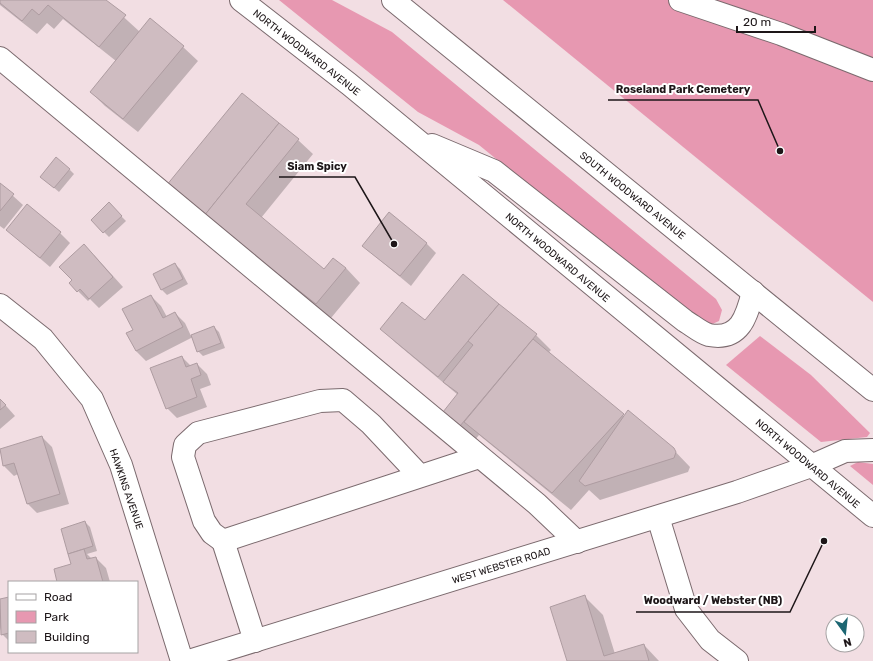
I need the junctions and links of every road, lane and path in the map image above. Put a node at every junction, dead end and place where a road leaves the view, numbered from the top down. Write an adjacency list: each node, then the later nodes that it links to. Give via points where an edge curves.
1 (241, 0): 6 (main road, NORTH WOODWARD AVENUE)
2 (393, 0): 7 (main road, SOUTH WOODWARD AVENUE)
3 (680, 0): 5 (main road, via 781,34)
4 (0, 58): 11 (main road)
5 (873, 70)
6 (413, 137): 7 (main road, via 494,171 685,321 707,335 725,336 737,329 746,318); 12 (main road, NORTH WOODWARD AVENUE, via 709,379)
7 (753, 292): 9 (main road, SOUTH WOODWARD AVENUE)
8 (0, 305): 19 (main road, HAWKINS AVENUE, via 43,340 92,399 121,465)
9 (873, 390)
10 (873, 450): 12 (main road, WEST WEBSTER ROAD, via 845,451)
11 (479, 457): 13 (main road); 17 (main road, via 537,504)
12 (811, 466): 14 (main road, NORTH WOODWARD AVENUE); 15 (main road, WEST WEBSTER ROAD)
13 (419, 475): 16 (main road); 16 (main road, via 371,424 342,400 320,401 198,433 185,444 183,457 204,521 212,533)
14 (873, 516)
15 (658, 517): 17 (main road, WEST WEBSTER ROAD); 21 (main road, via 686,609 710,640)
16 (223, 541): 18 (main road)
17 (577, 542): 18 (main road, WEST WEBSTER ROAD)
18 (255, 641): 20 (main road, WEST WEBSTER ROAD)
19 (182, 661)
20 (190, 661)
21 (737, 661)

